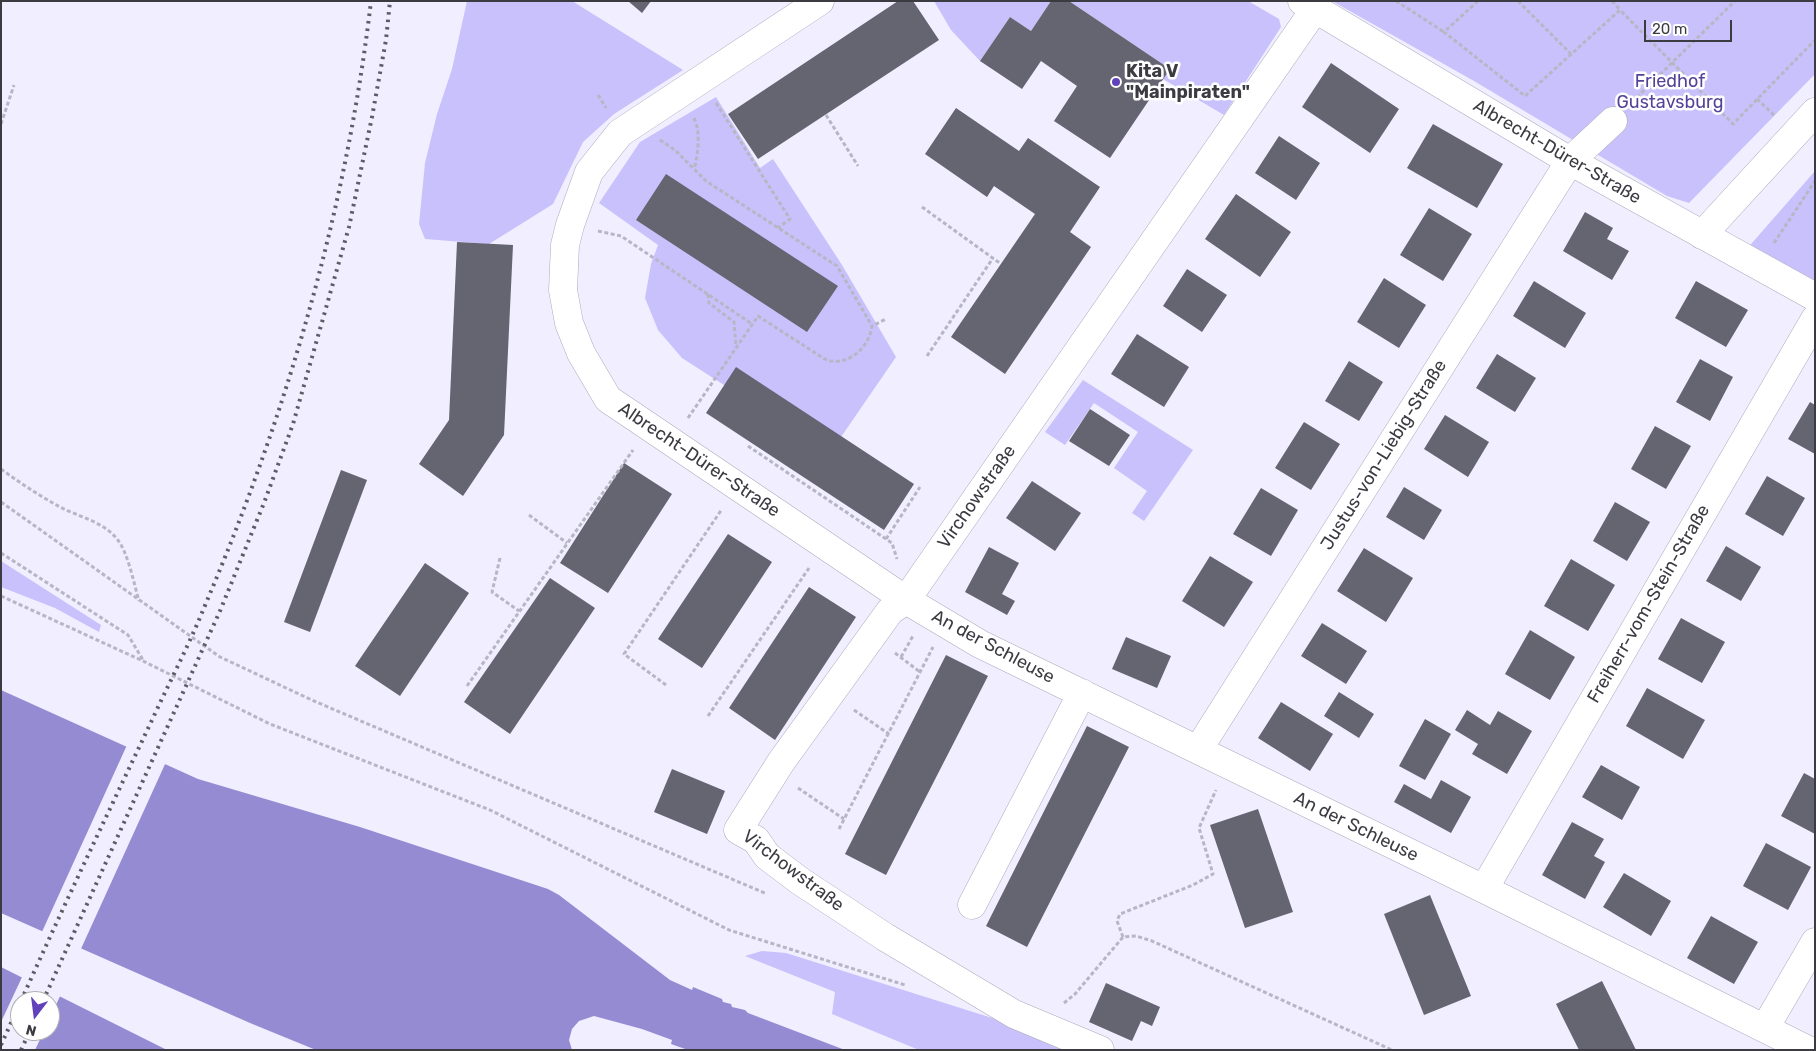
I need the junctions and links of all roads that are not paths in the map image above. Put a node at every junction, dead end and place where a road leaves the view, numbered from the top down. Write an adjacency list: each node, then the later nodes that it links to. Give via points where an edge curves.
1 (820, 1): 9 (street, Albrecht-Dürer-Straße, via 620,133 589,172 565,245 563,290 569,322 581,353 608,399 825,545)
2 (1308, 5): 5 (street, Albrecht-Dürer-Straße); 9 (street, Virchowstraße)
3 (1815, 112): 6 (street)
4 (1613, 121): 5 (street, Justus-von-Liebig-Straße)
5 (1570, 161): 6 (street, Albrecht-Dürer-Straße); 11 (street, Justus-von-Liebig-Straße)
6 (1702, 235): 7 (street, Albrecht-Dürer-Straße)
7 (1815, 297)
8 (1815, 319): 12 (street, Freiherr-vom-Stein-Straße)
9 (912, 591): 10 (street, An der Schleuse, via 946,623 980,644); 16 (street, Virchowstraße, via 890,611 775,772 738,830 756,840 767,856 800,881 885,937 1014,1014)
10 (1082, 693): 11 (street, An der Schleuse); 13 (street)
11 (1198, 750): 12 (street, An der Schleuse)
12 (1484, 889): 15 (street, An der Schleuse)
13 (972, 905)
14 (1815, 942): 15 (street)
15 (1765, 1028): 17 (street, An der Schleuse)
16 (1100, 1050)
17 (1808, 1050)

